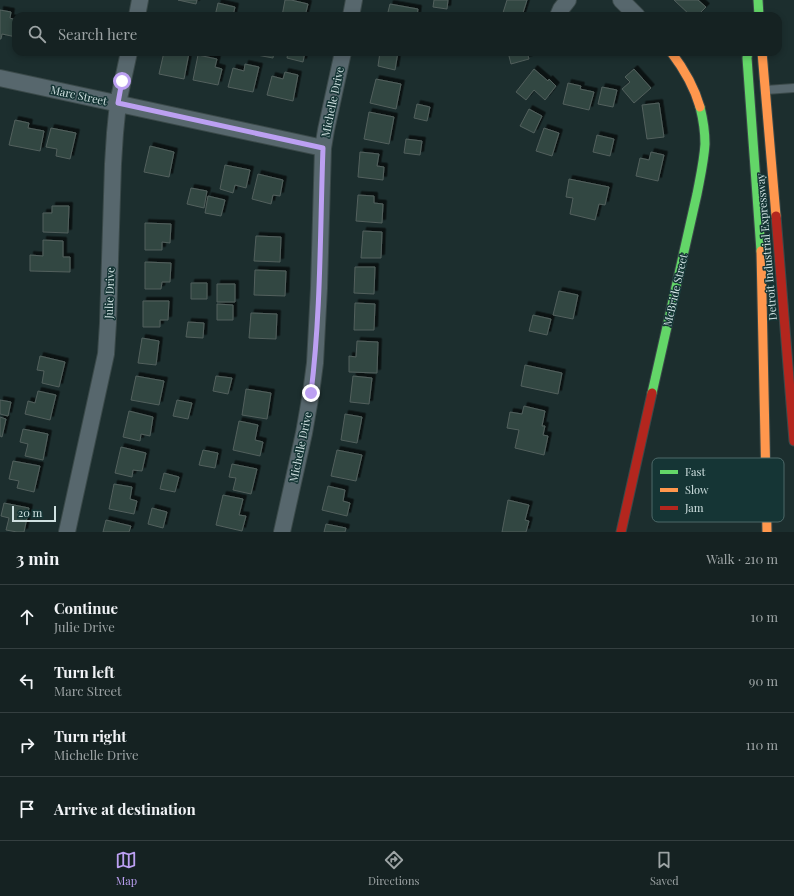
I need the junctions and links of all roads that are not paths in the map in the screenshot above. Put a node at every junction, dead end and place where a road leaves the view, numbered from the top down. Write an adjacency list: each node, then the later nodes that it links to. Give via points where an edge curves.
1 (140, 0): 5 (street)
2 (354, 0): 6 (street)
3 (568, 0): 7 (street)
4 (621, 0): 8 (street)
5 (138, 12)
6 (352, 12)
7 (560, 12)
8 (633, 12)
9 (128, 56): 17 (street, Julie Drive)
10 (342, 56): 18 (street, Michelle Drive)
11 (674, 56): 24 (main road, McBride Street, via 687,74 700,105 705,142 703,160)
12 (747, 56): 20 (main road, via 761,256)
13 (762, 56): 16 (main road, Detroit Industrial Expressway)
14 (0, 78): 17 (street, Marc Street)
15 (794, 88): 16 (lane)
16 (765, 90): 19 (main road, Detroit Industrial Expressway)
17 (118, 103): 18 (street, Marc Street); 22 (street, Julie Drive, via 113,164 106,354)
18 (323, 148): 23 (street, Michelle Drive, via 315,364 304,433)
19 (794, 440)
20 (766, 458)
21 (768, 522): 25 (main road)
22 (67, 532)
23 (282, 532)
24 (621, 532)
25 (768, 532)

